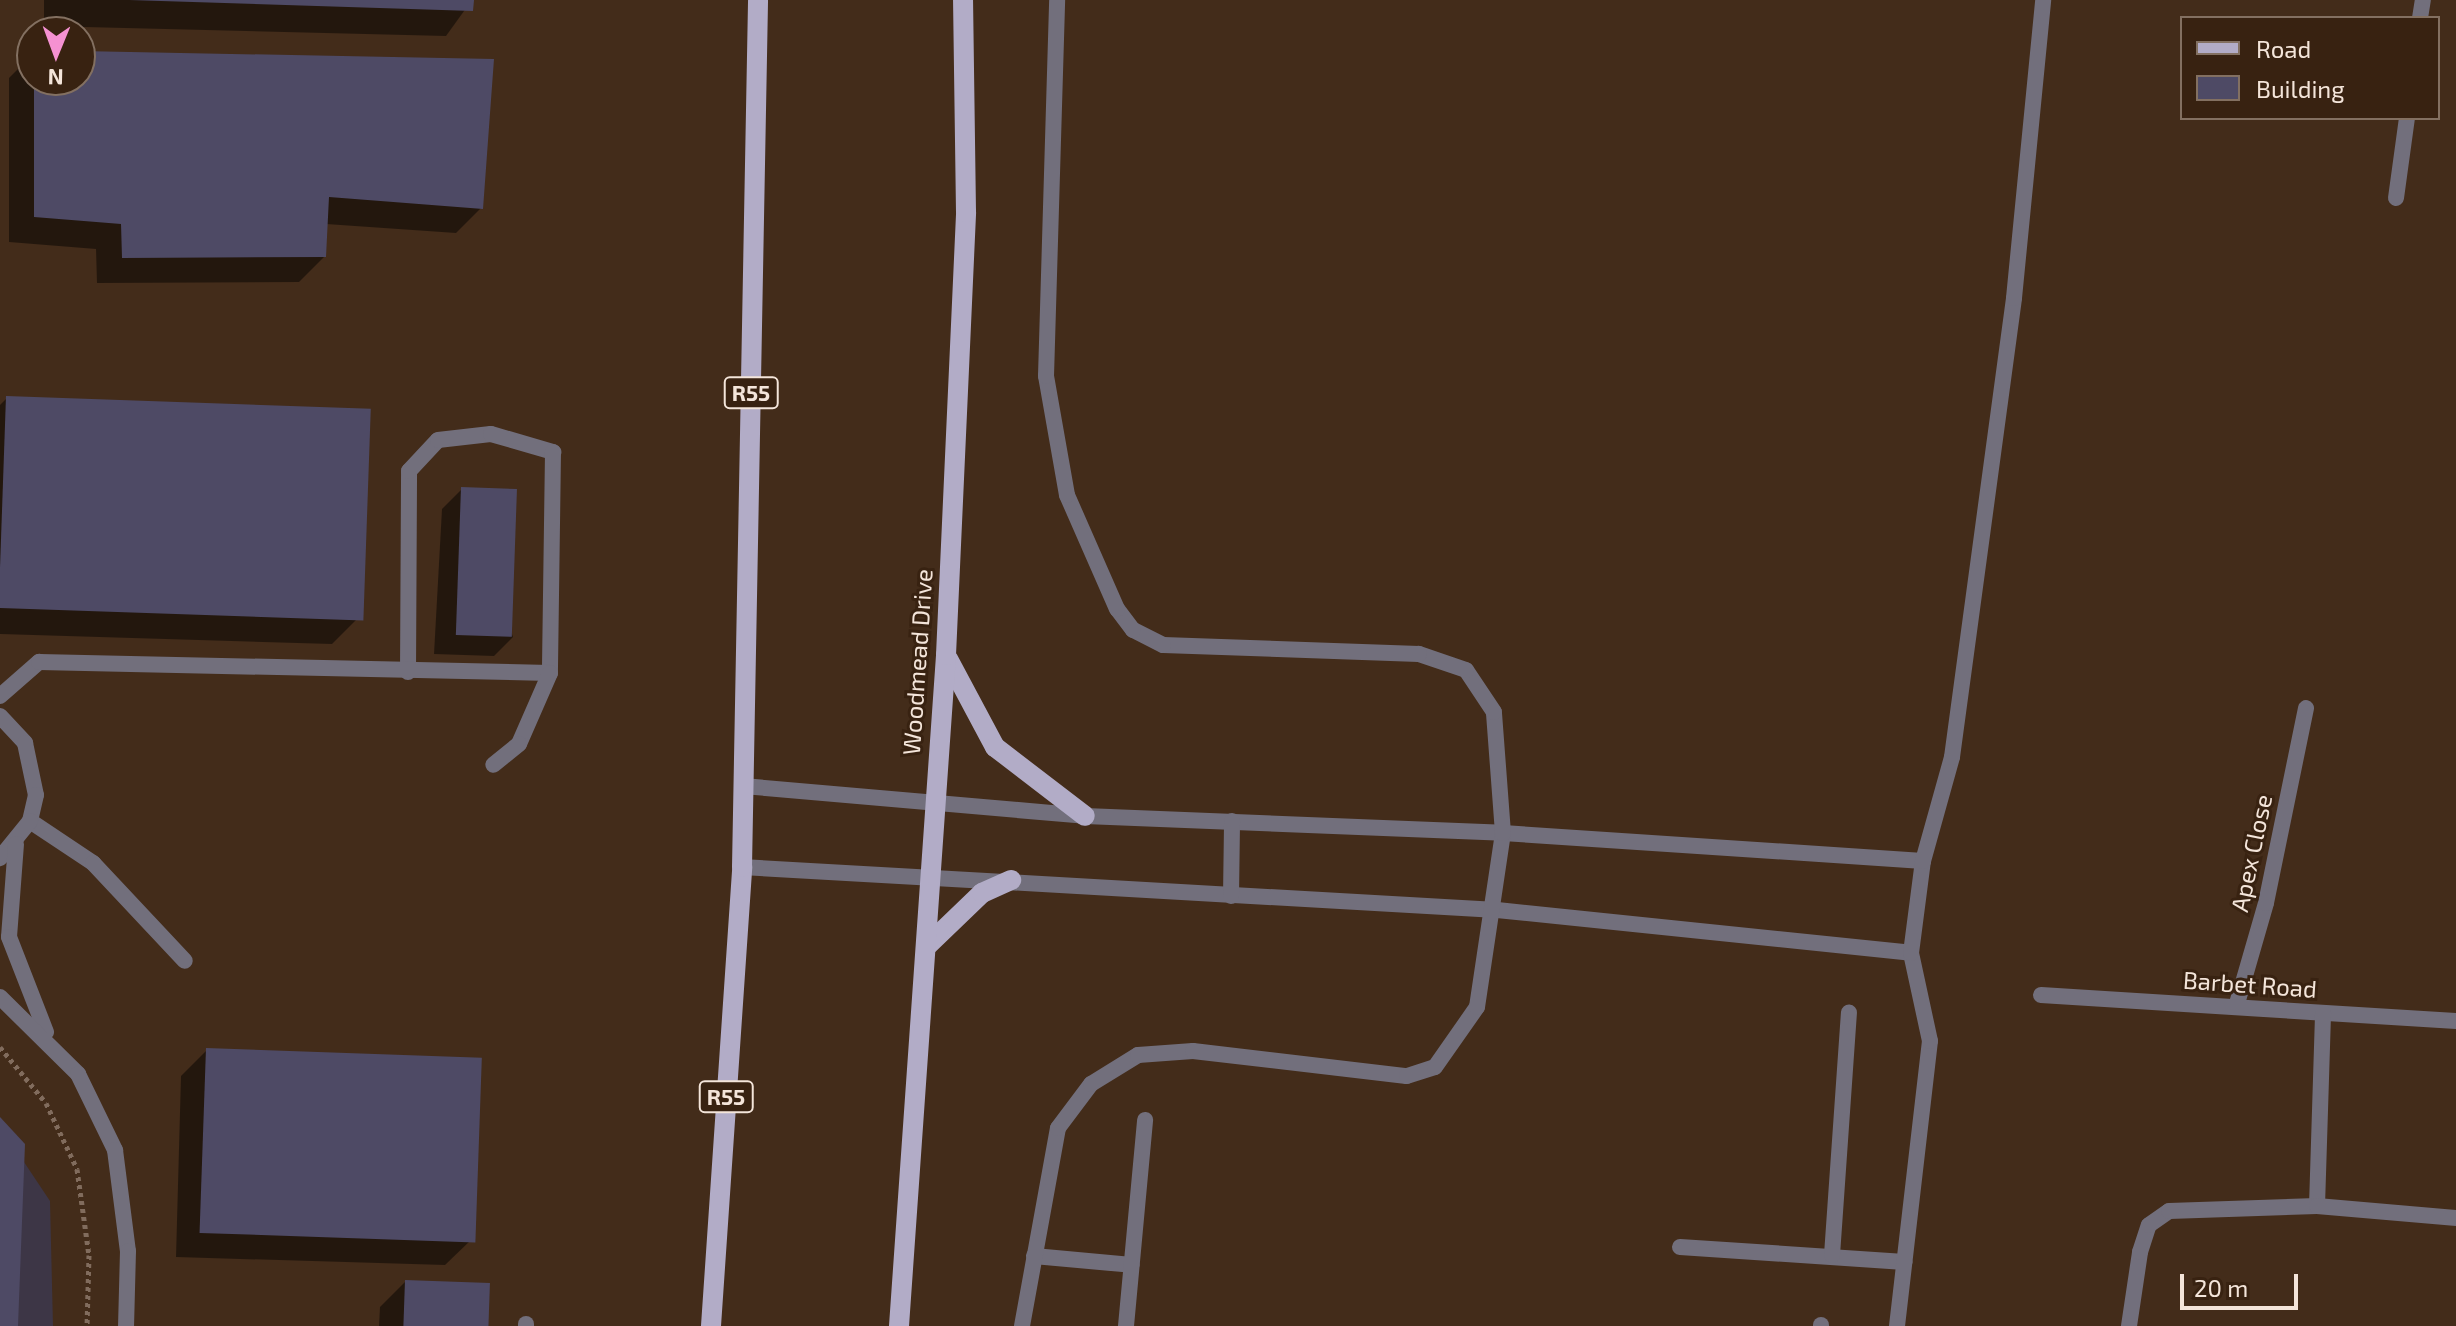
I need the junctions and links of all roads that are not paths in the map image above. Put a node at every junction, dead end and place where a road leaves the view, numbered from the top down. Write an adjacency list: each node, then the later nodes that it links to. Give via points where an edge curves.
1 (758, 0): 14 (main road, R55)
2 (963, 0): 7 (main road, Woodmead Drive, via 966,212)
3 (1057, 0): 19 (street, via 1046,376 1067,495 1117,609 1133,630 1163,645 1419,654 1466,670 1494,712)
4 (2043, 0): 22 (street, via 2014,298 1952,757)
5 (2407, 120): 6 (street)
6 (2396, 198)
7 (946, 655): 15 (main road, Woodmead Drive); 16 (main road, via 995,747)
8 (408, 672): 9 (street); 9 (street, via 409,471 438,440 491,434 553,452); 10 (street, via 39,662)
9 (550, 673): 13 (street, via 519,744)
10 (0, 696)
11 (2306, 708): 33 (street, Apex Close, via 2266,903)
12 (0, 716): 17 (street, via 25,743 34,768)
13 (493, 765)
14 (743, 786): 15 (street); 23 (main road, R55)
15 (931, 806): 16 (street); 24 (main road, Woodmead Drive)
16 (1085, 816): 18 (street)
17 (30, 821): 20 (street); 30 (street, via 93,863)
18 (1232, 821): 19 (street); 26 (street)
19 (1503, 833): 22 (street); 27 (street)
20 (16, 844): 21 (street); 37 (street, via 9,937 17,973)
21 (0, 858)
22 (1923, 861): 29 (street)
23 (742, 867): 24 (street); 47 (main road, R55)
24 (932, 874): 25 (street); 28 (main road, Woodmead Drive)
25 (1011, 880): 26 (street); 28 (main road, via 982,893)
26 (1231, 896): 27 (street)
27 (1497, 910): 29 (street); 43 (street, via 1477,1007 1450,1053 1423,1073 1193,1051 1138,1055 1112,1065 1058,1128)
28 (928, 945): 48 (main road, Woodmead Drive)
29 (1911, 953): 44 (street, via 1930,1041)
30 (185, 961)
31 (2041, 995): 33 (street, Barbet Road)
32 (0, 997): 37 (street)
33 (2236, 1007): 35 (street, Barbet Road)
34 (1849, 1013): 42 (street)
35 (2323, 1013): 36 (street, Barbet Road); 39 (street)
36 (2456, 1021)
37 (50, 1041): 46 (street, via 78,1074 115,1150 128,1251)
38 (1145, 1120): 45 (street)
39 (2317, 1206): 40 (street); 52 (street, via 2169,1211 2149,1225)
40 (2456, 1218)
41 (1680, 1247): 42 (street)
42 (1832, 1255): 44 (street)
43 (1034, 1256): 45 (street); 49 (street)
44 (1905, 1262): 51 (street)
45 (1132, 1265): 50 (street)
46 (126, 1326)
47 (711, 1326)
48 (899, 1326)
49 (1022, 1326)
50 (1126, 1326)
51 (1897, 1326)
52 (2129, 1326)

